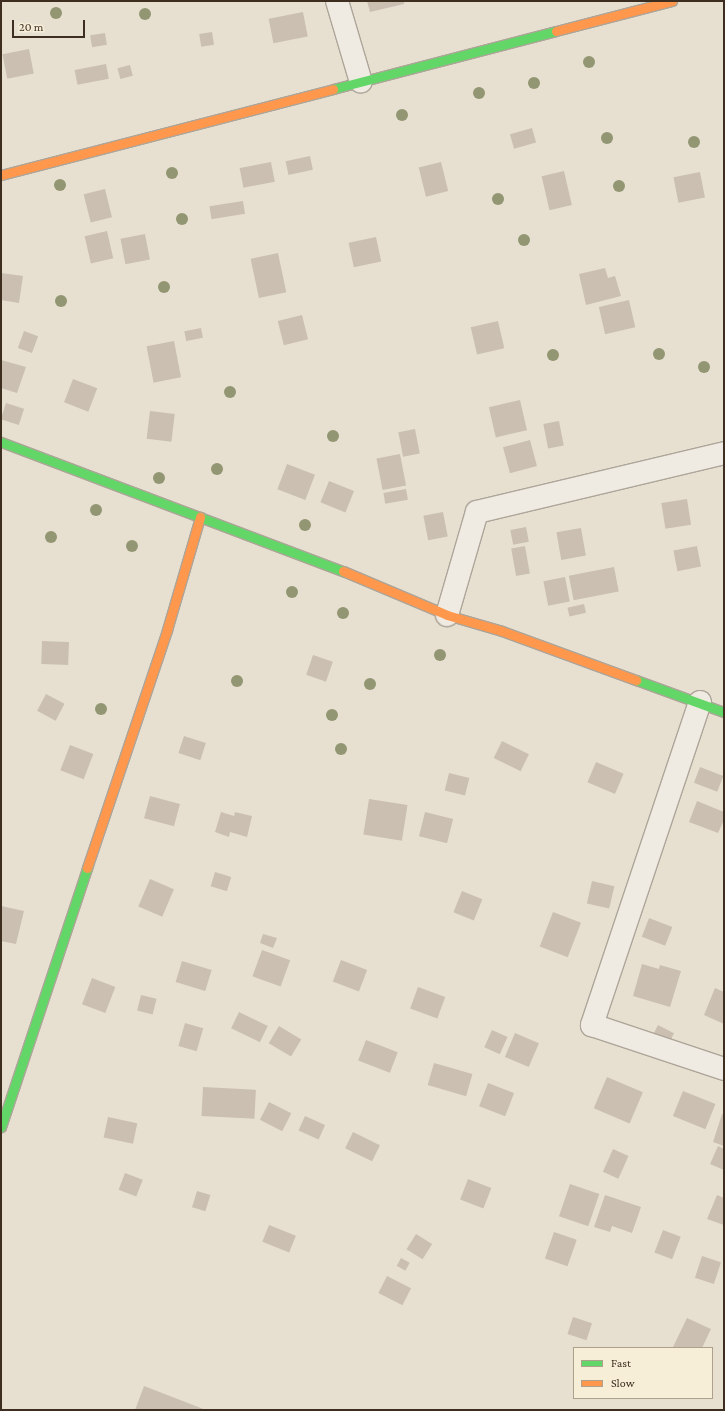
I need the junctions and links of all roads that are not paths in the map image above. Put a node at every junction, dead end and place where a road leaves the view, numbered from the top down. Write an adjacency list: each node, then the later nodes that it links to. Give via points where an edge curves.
1 (337, 1): 3 (street)
2 (672, 1): 3 (street)
3 (361, 82): 4 (street)
4 (1, 175)
5 (1, 442): 7 (street)
6 (724, 453): 8 (street, via 476,512)
7 (200, 517): 8 (street, via 364,579); 12 (street, via 167,630)
8 (448, 615): 9 (street, via 502,631)
9 (700, 702): 10 (street); 11 (street, via 592,1025)
10 (724, 712)
11 (724, 1069)
12 (1, 1127)

